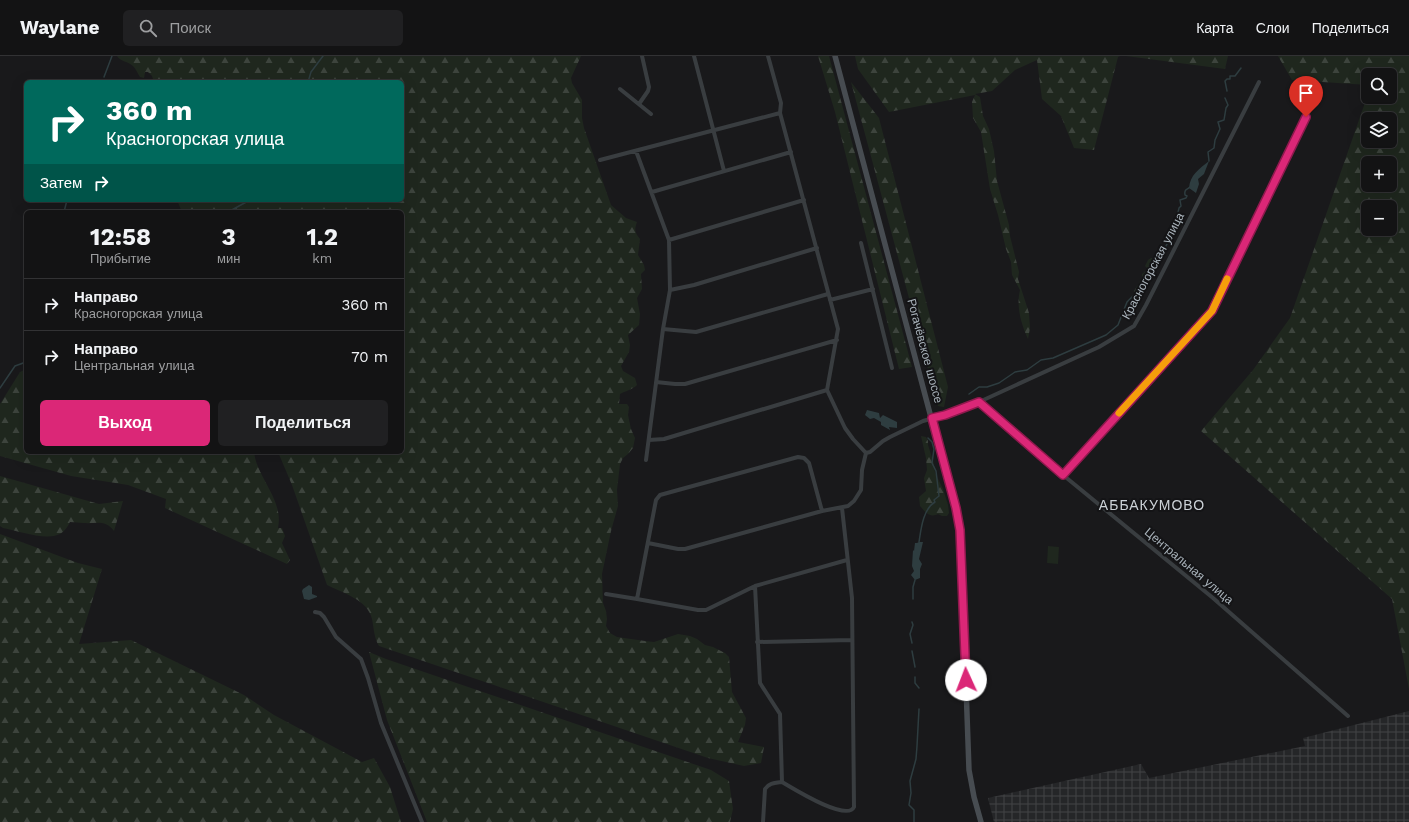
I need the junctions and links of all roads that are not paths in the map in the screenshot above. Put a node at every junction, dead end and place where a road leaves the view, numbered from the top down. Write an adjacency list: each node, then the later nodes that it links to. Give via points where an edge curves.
1 (642, 56): 8 (street, via 650,87)
2 (694, 56): 11 (street)
3 (768, 56): 9 (street, via 781,103)
4 (835, 56): 31 (main road, Рогачёвское шоссе)
5 (1259, 82): 30 (street, Красногорская улица, via 1134,326 1099,347)
6 (1320, 89): 35 (street, via 1212,311)
7 (620, 90): 8 (street)
8 (638, 104): 10 (street)
9 (780, 113): 11 (street); 13 (street)
10 (651, 114)
11 (714, 130): 12 (street); 15 (street)
12 (636, 151): 14 (street); 16 (street)
13 (791, 152): 15 (street); 17 (street)
14 (600, 160)
15 (724, 171): 16 (street)
16 (652, 192): 18 (street)
17 (804, 200): 18 (street); 20 (street)
18 (670, 240): 21 (street)
19 (861, 243): 22 (street)
20 (817, 248): 21 (street); 23 (street)
21 (670, 290): 25 (street)
22 (873, 290): 24 (street); 27 (street)
23 (828, 294): 24 (street); 25 (street, via 696,332)
24 (830, 300): 26 (street, via 838,329)
25 (663, 329): 28 (street)
26 (836, 340): 28 (street, via 684,384); 29 (street)
27 (892, 368)
28 (656, 382): 32 (street)
29 (827, 390): 32 (street, via 664,439); 33 (street, via 845,428)
30 (979, 402): 31 (street, Красногорская улица); 35 (street, Центральная улица)
31 (932, 418): 33 (street, Красногорская улица, via 890,437); 52 (main road, Рогачёвское шоссе, via 960,530 969,770)
32 (649, 440): 34 (street)
33 (866, 453): 36 (street, via 861,490 854,501)
34 (646, 460)
35 (1063, 475): 46 (street, Центральная улица, via 1213,598)
36 (842, 508): 37 (street); 39 (street)
37 (822, 511): 38 (street, via 685,549); 38 (street, via 809,463 798,457 660,495 656,500)
38 (648, 543): 42 (street)
39 (847, 560): 40 (street); 44 (street, via 852,598)
40 (755, 586): 42 (street, via 706,610); 45 (street)
41 (606, 594): 42 (street)
42 (637, 598)
43 (315, 612): 50 (street, via 324,617 336,637 361,660 381,723)
44 (852, 640): 45 (street); 49 (street, via 854,807)
45 (757, 642): 47 (street, via 760,683 780,714)
46 (1348, 716)
47 (782, 782): 48 (street); 51 (street, via 770,784 765,789)
48 (805, 802)
49 (851, 815)
50 (422, 822)
51 (763, 822)
52 (981, 822)

